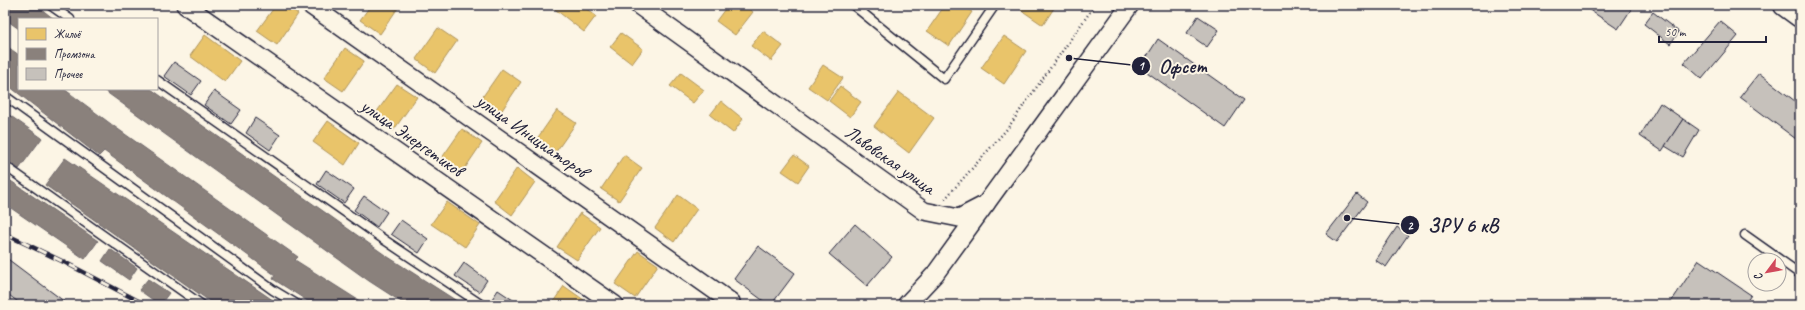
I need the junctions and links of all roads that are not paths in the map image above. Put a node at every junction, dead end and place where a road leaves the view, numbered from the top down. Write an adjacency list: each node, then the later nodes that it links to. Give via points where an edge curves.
1 (50, 5): 10 (lane)
2 (185, 5): 21 (street, улица Энергетиков)
3 (310, 5): 17 (street, улица Инициаторов)
4 (638, 5): 14 (street, Львовская улица, via 924,211 959,218)
5 (853, 5): 6 (lane, via 944,79)
6 (995, 5)
7 (1129, 5): 14 (street, Львовская улица)
8 (1785, 5): 9 (main road)
9 (1800, 16)
10 (69, 18)
11 (158, 81): 20 (lane, via 386,241)
12 (5, 96): 19 (lane)
13 (5, 166): 18 (lane)
14 (986, 204): 22 (street, via 935,274)
15 (1745, 235): 16 (lane)
16 (1800, 274)
17 (731, 304)
18 (202, 305)
19 (298, 305)
20 (482, 305)
21 (615, 305)
22 (906, 305)

